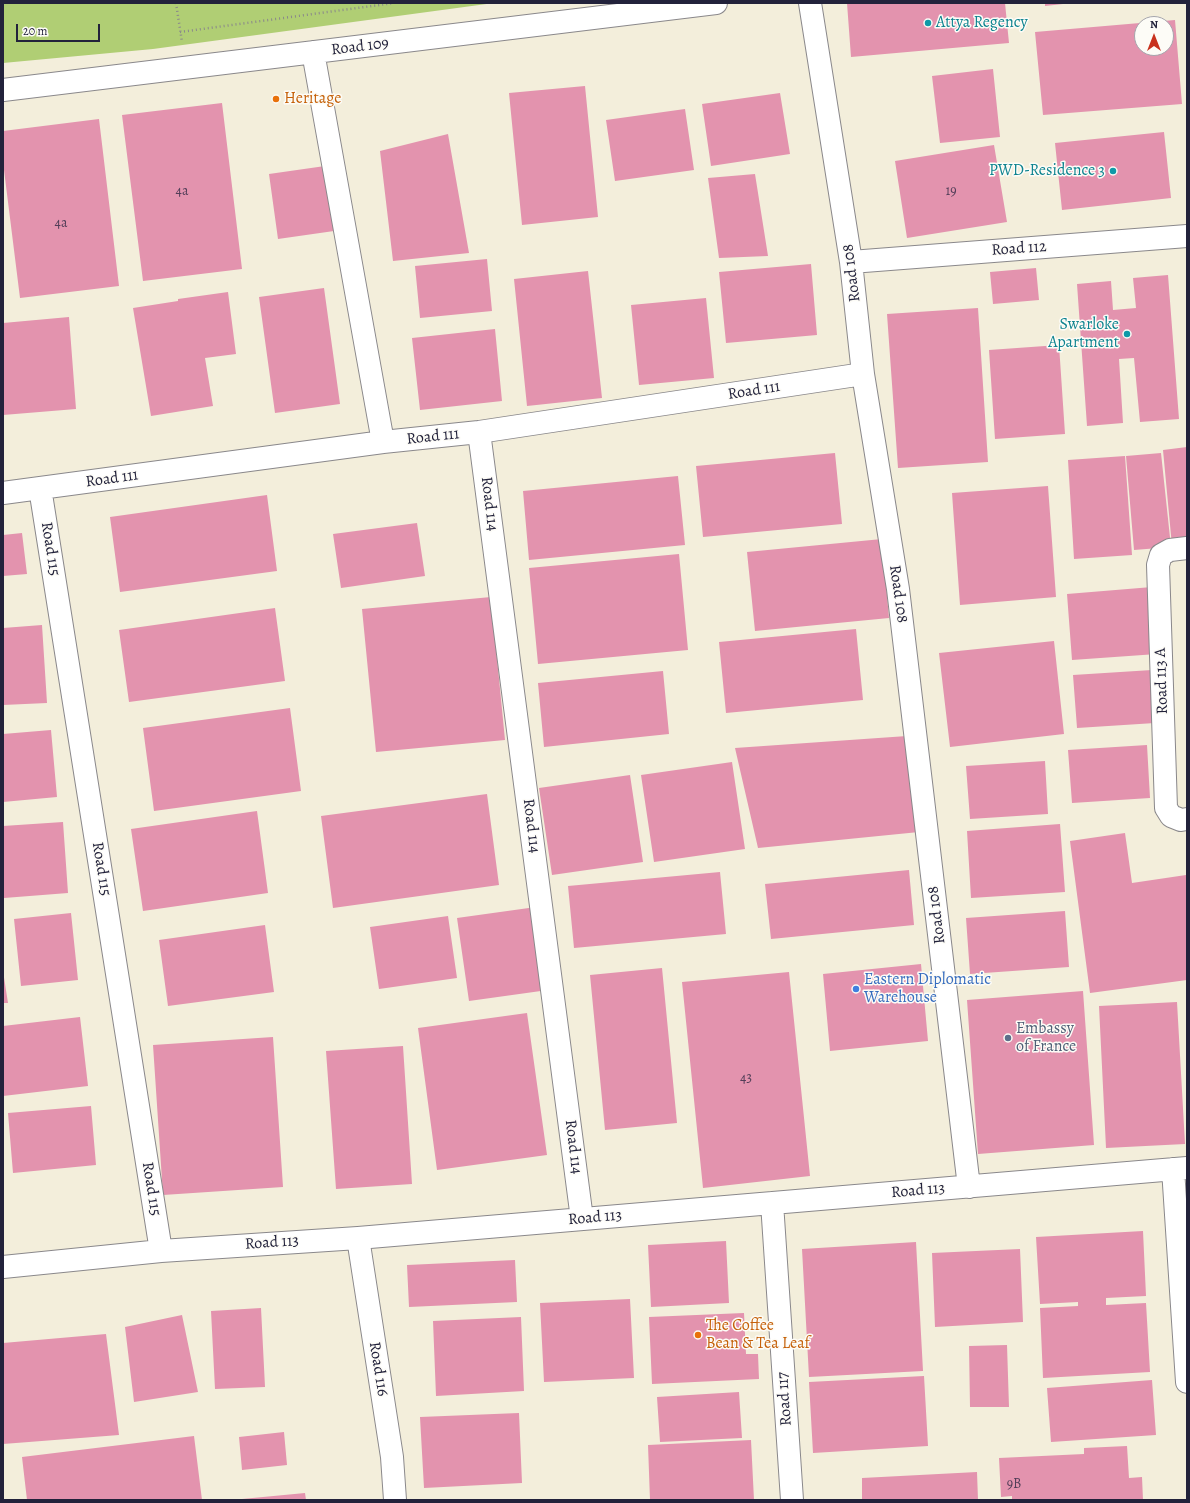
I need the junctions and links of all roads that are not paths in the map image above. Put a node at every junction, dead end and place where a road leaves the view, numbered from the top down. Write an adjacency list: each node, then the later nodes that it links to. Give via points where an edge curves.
1 (716, 3): 3 (street, Road 109)
2 (810, 3): 6 (street, Road 108)
3 (313, 52): 4 (street, Road 109); 9 (street)
4 (3, 90)
5 (1187, 236): 6 (street, Road 112)
6 (851, 262): 7 (street, Road 108)
7 (863, 374): 8 (street, Road 111); 15 (street, Road 108, via 898,589)
8 (479, 432): 9 (street, Road 111); 17 (street, Road 114)
9 (383, 442): 10 (street, Road 111)
10 (40, 488): 11 (street, Road 111); 19 (street, Road 115)
11 (3, 493)
12 (1187, 548): 13 (street, Road 113 A, via 1170,550 1161,555 1158,565 1166,808 1171,816 1181,820)
13 (1187, 819)
14 (1180, 1169): 15 (street, Road 113); 21 (street)
15 (969, 1187): 16 (street, Road 113)
16 (772, 1203): 17 (street, Road 113); 23 (street, Road 117)
17 (582, 1219): 18 (street, Road 113)
18 (358, 1238): 19 (street, Road 113); 22 (street, Road 116, via 392,1457)
19 (161, 1250): 20 (street, Road 113)
20 (3, 1267)
21 (1187, 1382)
22 (395, 1500)
23 (792, 1500)

